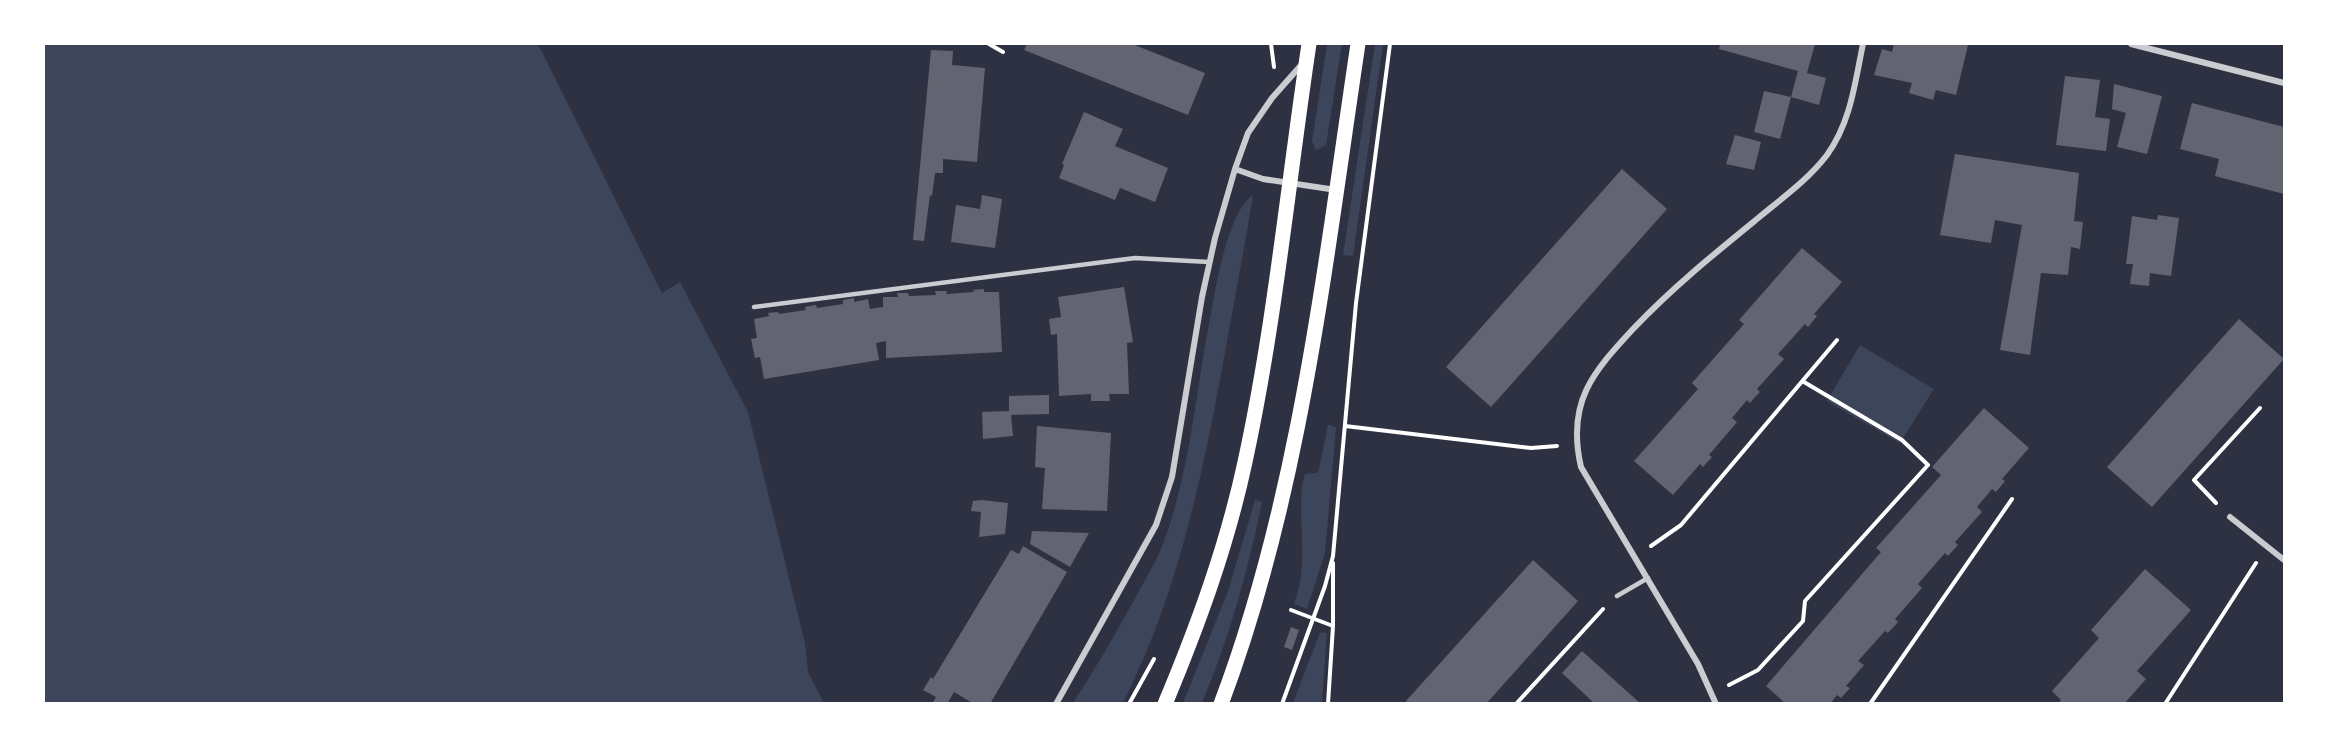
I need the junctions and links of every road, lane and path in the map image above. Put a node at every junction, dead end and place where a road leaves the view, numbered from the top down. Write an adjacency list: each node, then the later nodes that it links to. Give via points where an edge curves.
1 (989, 44): 8 (path)
2 (1271, 44): 9 (path)
3 (1358, 44): 13 (main road)
4 (1390, 44): 19 (path)
5 (1863, 44): 20 (street, via 1848,119 1827,154 1807,178 1667,293 1606,357 1591,376 1581,402)
6 (2131, 44): 10 (street)
7 (1308, 51): 11 (street, via 1248,133); 12 (main road)
8 (1003, 52)
9 (1274, 69)
10 (2284, 83)
11 (1235, 169): 12 (street); 14 (street)
12 (1291, 183): 13 (street); 36 (main road, via 1266,358 1245,464 1201,618)
13 (1336, 190): 37 (main road, via 1299,415 1275,529 1246,636)
14 (1209, 262): 15 (lane, via 1135,258); 34 (street, via 1172,477 1156,525)
15 (754, 307)
16 (1837, 340): 17 (path)
17 (1804, 382): 25 (path, via 1681,525); 33 (path, via 1902,440 1928,465 1805,601 1803,621 1758,670)
18 (2260, 408): 22 (path, via 2194,480)
19 (1344, 426): 20 (path, via 1532,448); 24 (path)
20 (1576, 444): 25 (street, via 1581,467)
21 (2012, 499): 42 (path)
22 (2230, 517): 23 (street)
23 (2268, 546): 26 (street); 43 (path)
24 (1333, 556): 30 (path); 31 (path)
25 (1636, 556): 27 (street)
26 (2284, 560)
27 (1648, 578): 28 (lane); 33 (street, via 1698,664)
28 (1617, 596): 40 (path)
29 (1291, 610): 30 (path)
30 (1313, 619): 31 (path); 38 (path)
31 (1333, 627): 39 (path)
32 (1157, 650): 35 (path)
33 (1711, 695): 41 (street)
34 (1056, 704)
35 (1130, 704)
36 (1165, 704)
37 (1221, 704)
38 (1281, 704)
39 (1328, 704)
40 (1516, 704)
41 (1716, 704)
42 (1870, 704)
43 (2165, 704)

